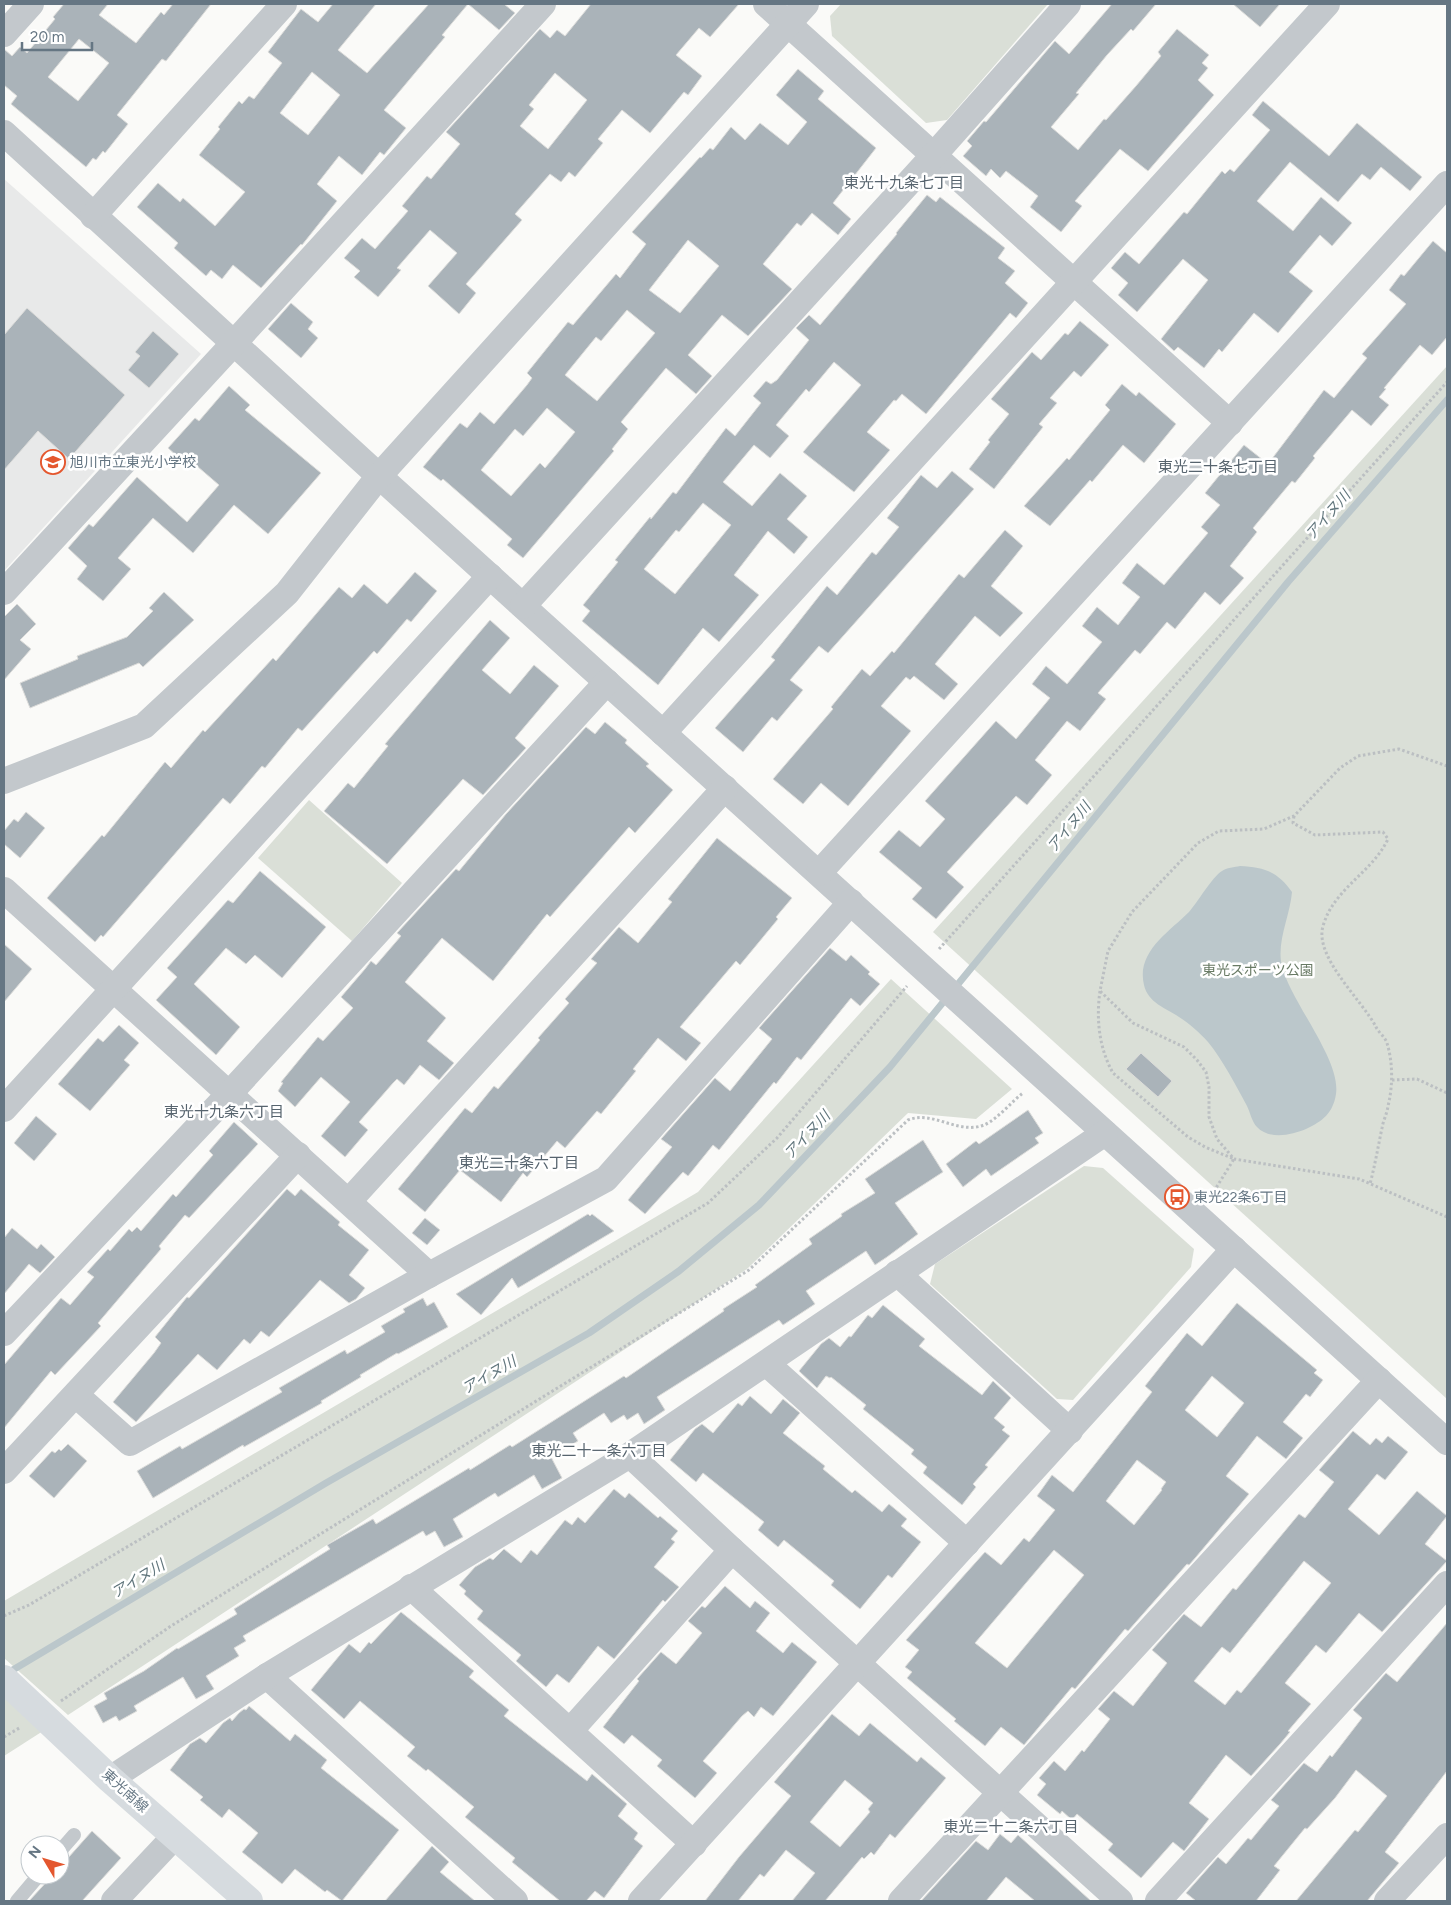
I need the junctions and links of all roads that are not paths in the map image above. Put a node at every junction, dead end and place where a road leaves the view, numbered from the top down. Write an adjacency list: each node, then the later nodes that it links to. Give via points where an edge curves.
1 (31, 4): 9 (street)
2 (284, 4): 13 (street)
3 (543, 4): 15 (street)
4 (766, 4): 8 (street)
5 (806, 4): 8 (street)
6 (1068, 4): 11 (street)
7 (1327, 4): 14 (street)
8 (788, 24): 11 (street); 17 (street)
9 (4, 34)
10 (4, 133): 13 (street)
11 (934, 154): 14 (street); 20 (street)
12 (1447, 184): 16 (street)
13 (93, 216): 15 (street)
14 (1073, 280): 16 (street); 22 (street)
15 (234, 343): 17 (street); 19 (street)
16 (1230, 423): 25 (street)
17 (378, 476): 18 (street); 23 (street, via 287,593 144,726)
18 (490, 576): 20 (street); 28 (street)
19 (4, 592)
20 (523, 606): 21 (street)
21 (607, 682): 22 (street); 29 (street)
22 (663, 733): 24 (street)
23 (4, 781)
24 (725, 788): 25 (street); 33 (street)
25 (819, 873): 27 (street)
26 (4, 890): 28 (street)
27 (850, 902): 31 (street); 36 (street, via 606,1179)
28 (113, 989): 29 (street); 30 (street)
29 (230, 1093): 32 (street); 37 (street)
30 (4, 1109)
31 (1105, 1133): 34 (street); 35 (street)
32 (298, 1155): 33 (street); 40 (street)
33 (349, 1201): 36 (street)
34 (1234, 1249): 39 (street); 41 (street)
35 (897, 1273): 38 (street); 41 (street)
36 (429, 1275): 40 (street, via 130,1443)
37 (4, 1334)
38 (767, 1364): 43 (street); 45 (street)
39 (1379, 1380): 42 (street); 54 (street)
40 (76, 1395): 44 (street)
41 (1070, 1430): 45 (street)
42 (1447, 1442)
43 (630, 1455): 46 (street); 48 (street)
44 (4, 1471)
45 (967, 1543): 49 (street)
46 (732, 1550): 49 (street); 52 (street)
47 (1447, 1584): 68 (street)
48 (411, 1588): 50 (street); 52 (street)
49 (859, 1663): 54 (street); 59 (street)
50 (267, 1676): 53 (street); 64 (street)
51 (4, 1679): 53 (street, 東光南線)
52 (570, 1731): 59 (street)
53 (110, 1779): 56 (street, 東光南線)
54 (1001, 1792): 66 (street); 67 (street)
55 (74, 1835): 58 (lane)
56 (175, 1836): 62 (street); 63 (street, 東光南線)
57 (1447, 1836): 69 (street)
58 (70, 1840)
59 (694, 1844): 65 (street)
60 (31, 1885): 61 (lane)
61 (17, 1901)
62 (114, 1901)
63 (249, 1901)
64 (515, 1901)
65 (641, 1901)
66 (901, 1901)
67 (1120, 1901)
68 (1158, 1901)
69 (1387, 1901)

